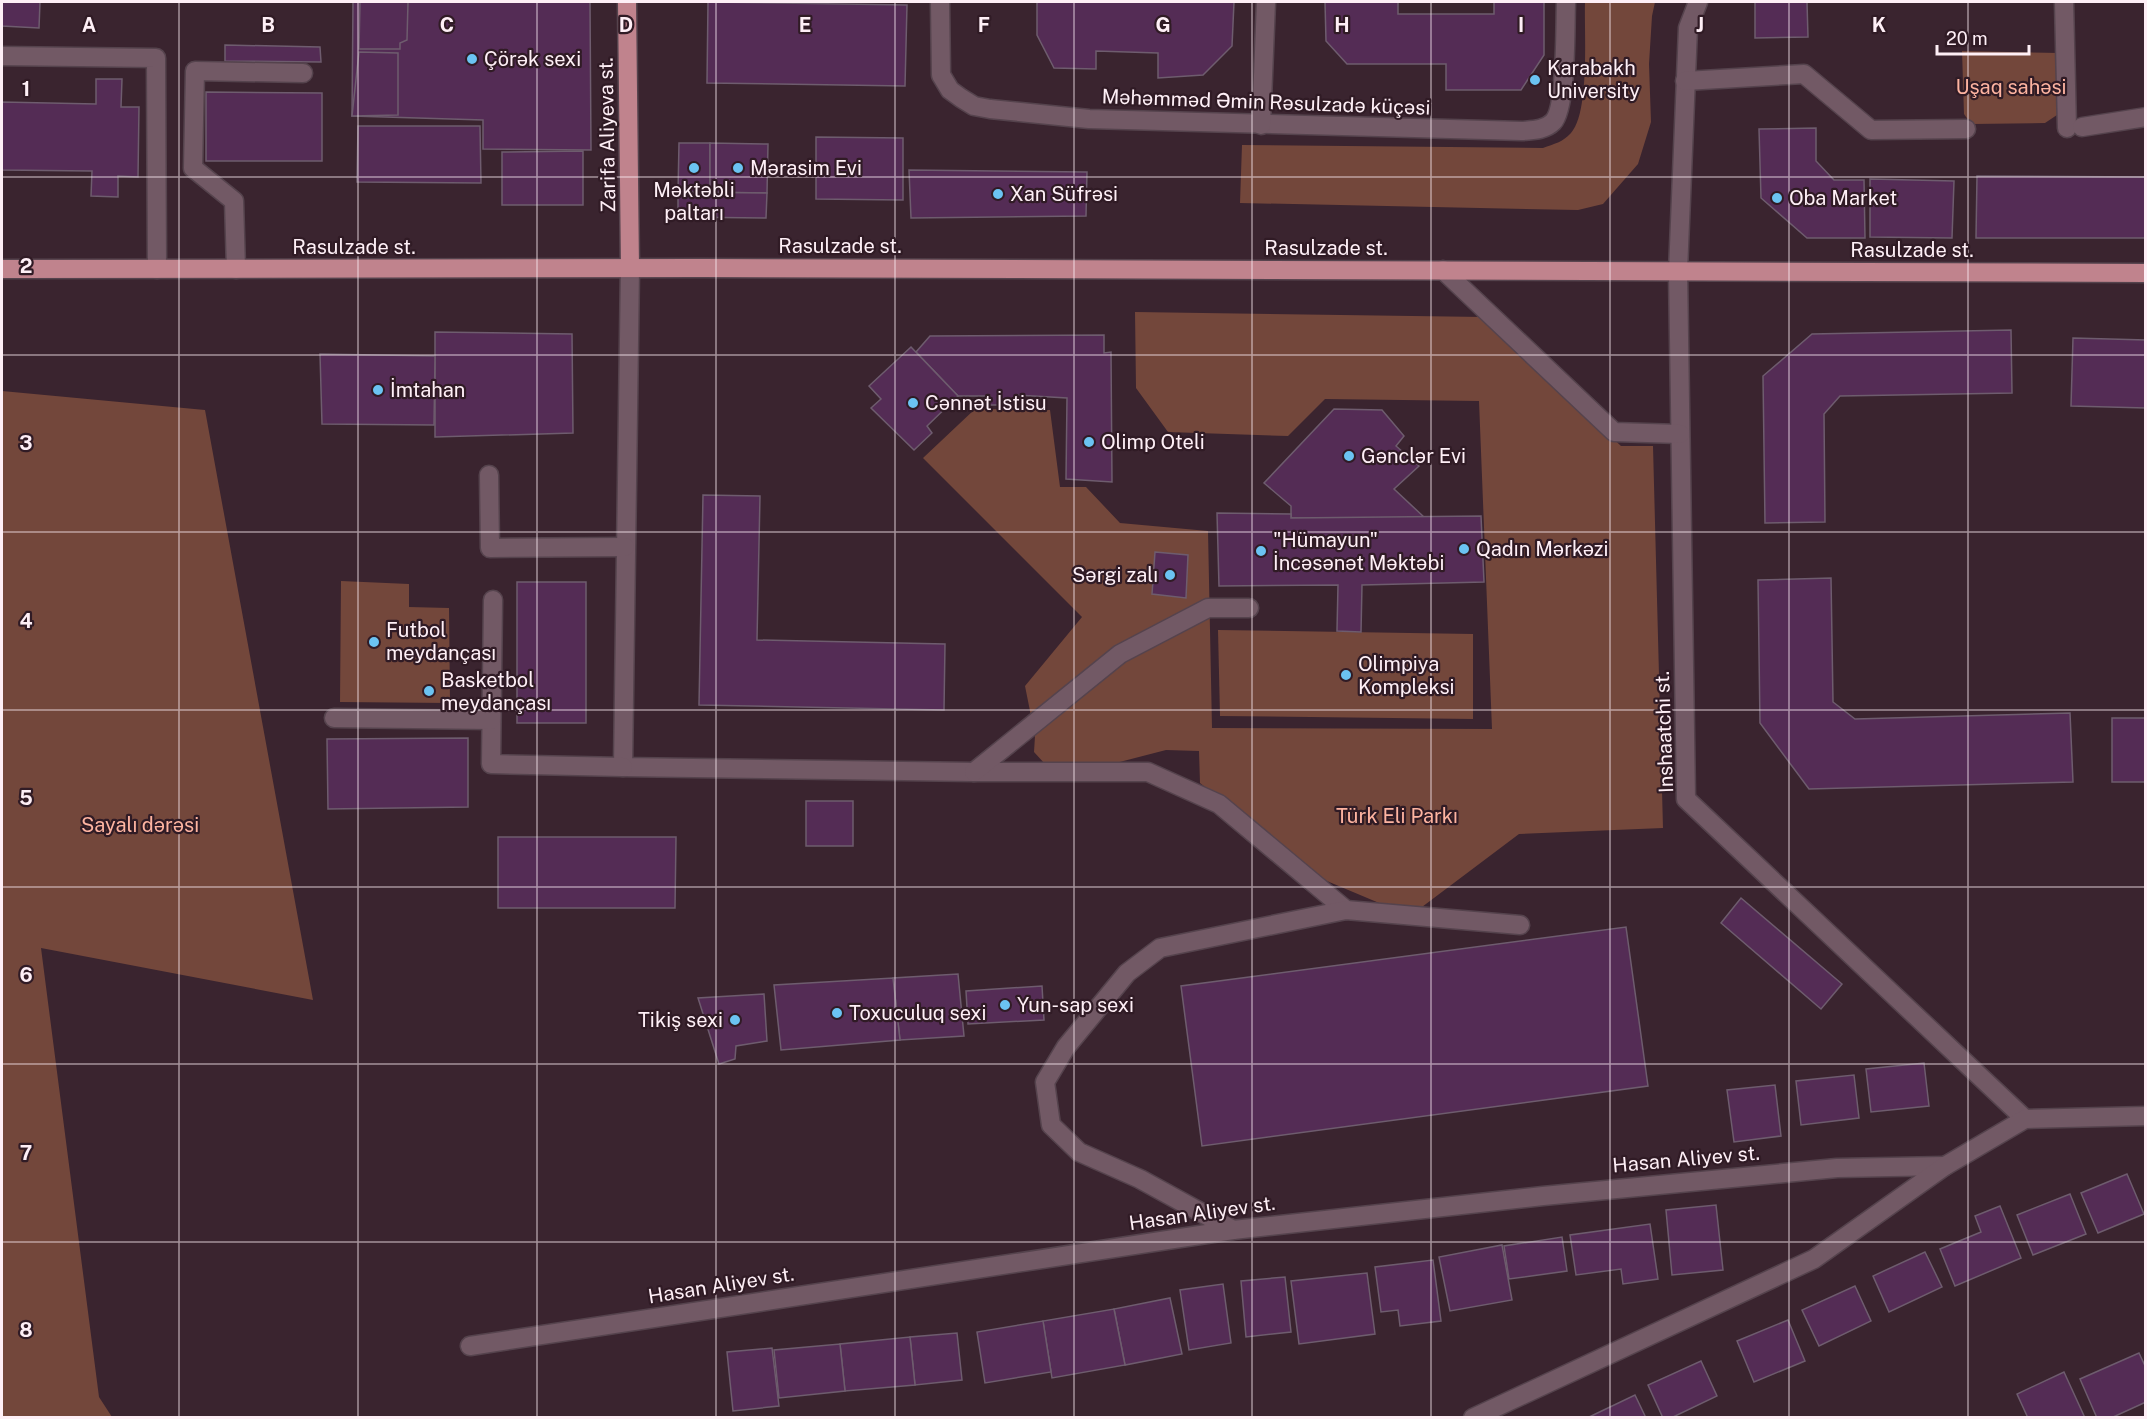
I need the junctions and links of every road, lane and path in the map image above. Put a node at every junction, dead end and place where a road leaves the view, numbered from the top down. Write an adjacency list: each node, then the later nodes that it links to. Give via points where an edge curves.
1 (627, 2): 13 (main road, Zarifa Aliyeva st.)
2 (940, 2): 11 (street, Məhəmməd Əmin Rəsulzadə küçəsi, via 941,75 950,90 974,105 1089,119)
3 (1266, 2): 11 (street)
4 (1566, 2): 11 (street, Məhəmməd Əmin Rəsulzadə küçəsi, via 1561,104 1554,121 1544,129)
5 (1698, 2): 9 (street, via 1689,28)
6 (2064, 2): 10 (street, via 2075,127)
7 (2, 56): 15 (street, via 156,58)
8 (303, 72): 16 (street, via 195,71 193,168 234,201)
9 (1685, 81): 12 (street, via 1804,74 1871,129); 18 (street)
10 (2145, 117)
11 (1261, 125)
12 (1966, 129)
13 (630, 268): 16 (main road, Rasulzade st.); 17 (main road, Rasulzade st.); 22 (street)
14 (2, 269): 15 (main road, Rasulzade st.)
15 (157, 269): 16 (main road, Rasulzade st.)
16 (236, 269)
17 (1443, 270): 18 (main road, Rasulzade st.); 20 (street, via 1614,432)
18 (1678, 271): 19 (main road, Rasulzade st.); 20 (street, Inshaatchi st.)
19 (2145, 273)
20 (1680, 434): 32 (street, Inshaatchi st., via 1686,799)
21 (489, 475): 22 (street, via 490,548)
22 (625, 547): 27 (street)
23 (493, 600): 26 (street)
24 (1249, 608): 28 (street, via 1208,608 1120,654)
25 (334, 718): 26 (street)
26 (491, 720): 27 (street, via 490,764)
27 (623, 767): 28 (street)
28 (974, 772): 29 (street, via 1148,772 1219,804)
29 (1346, 910): 30 (street); 34 (street, via 1160,948 1126,973 1066,1047 1045,1082 1051,1125 1079,1152 1140,1179)
30 (1520, 925)
31 (2145, 1116): 32 (street, Hasan Aliyev st.)
32 (2025, 1119): 33 (street, Hasan Aliyev st.)
33 (1945, 1166): 34 (street, Hasan Aliyev st., via 1838,1168); 36 (street, Hasan Aliyev st., via 1814,1259)
34 (1233, 1230): 35 (street, Hasan Aliyev st.)
35 (470, 1346)
36 (1473, 1418)

